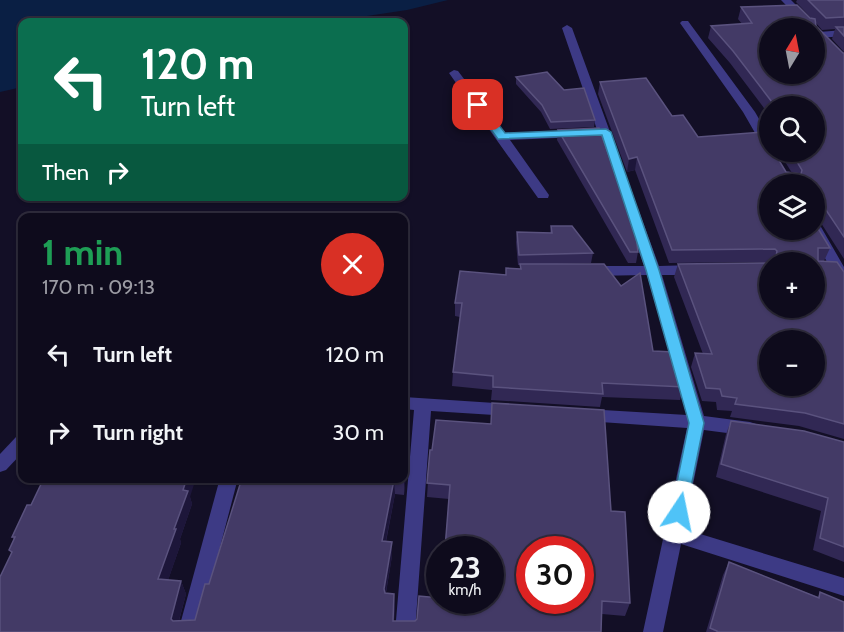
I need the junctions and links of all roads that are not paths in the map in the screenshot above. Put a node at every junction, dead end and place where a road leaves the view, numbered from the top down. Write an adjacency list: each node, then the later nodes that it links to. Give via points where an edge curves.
1 (786, 0): 2 (street)
2 (803, 18)
3 (685, 23): 10 (street)
4 (567, 28): 11 (street)
5 (825, 32): 6 (street)
6 (844, 33)
7 (825, 41): 8 (street)
8 (828, 44)
9 (454, 73): 12 (street)
10 (759, 131)
11 (606, 132): 12 (street); 16 (street)
12 (502, 136): 13 (street)
13 (543, 195)
14 (821, 240): 18 (street)
15 (711, 269): 16 (street)
16 (653, 270): 17 (street); 23 (street)
17 (581, 271)
18 (838, 271)
19 (408, 403): 20 (street)
20 (423, 404): 21 (street); 31 (street)
21 (530, 411)
22 (566, 414): 23 (street)
23 (697, 423): 24 (street); 28 (street)
24 (764, 431)
25 (18, 446): 26 (street)
26 (0, 465)
27 (228, 483): 30 (street)
28 (675, 534): 29 (street); 32 (street)
29 (844, 587)
30 (188, 632)
31 (405, 632)
32 (653, 632)

